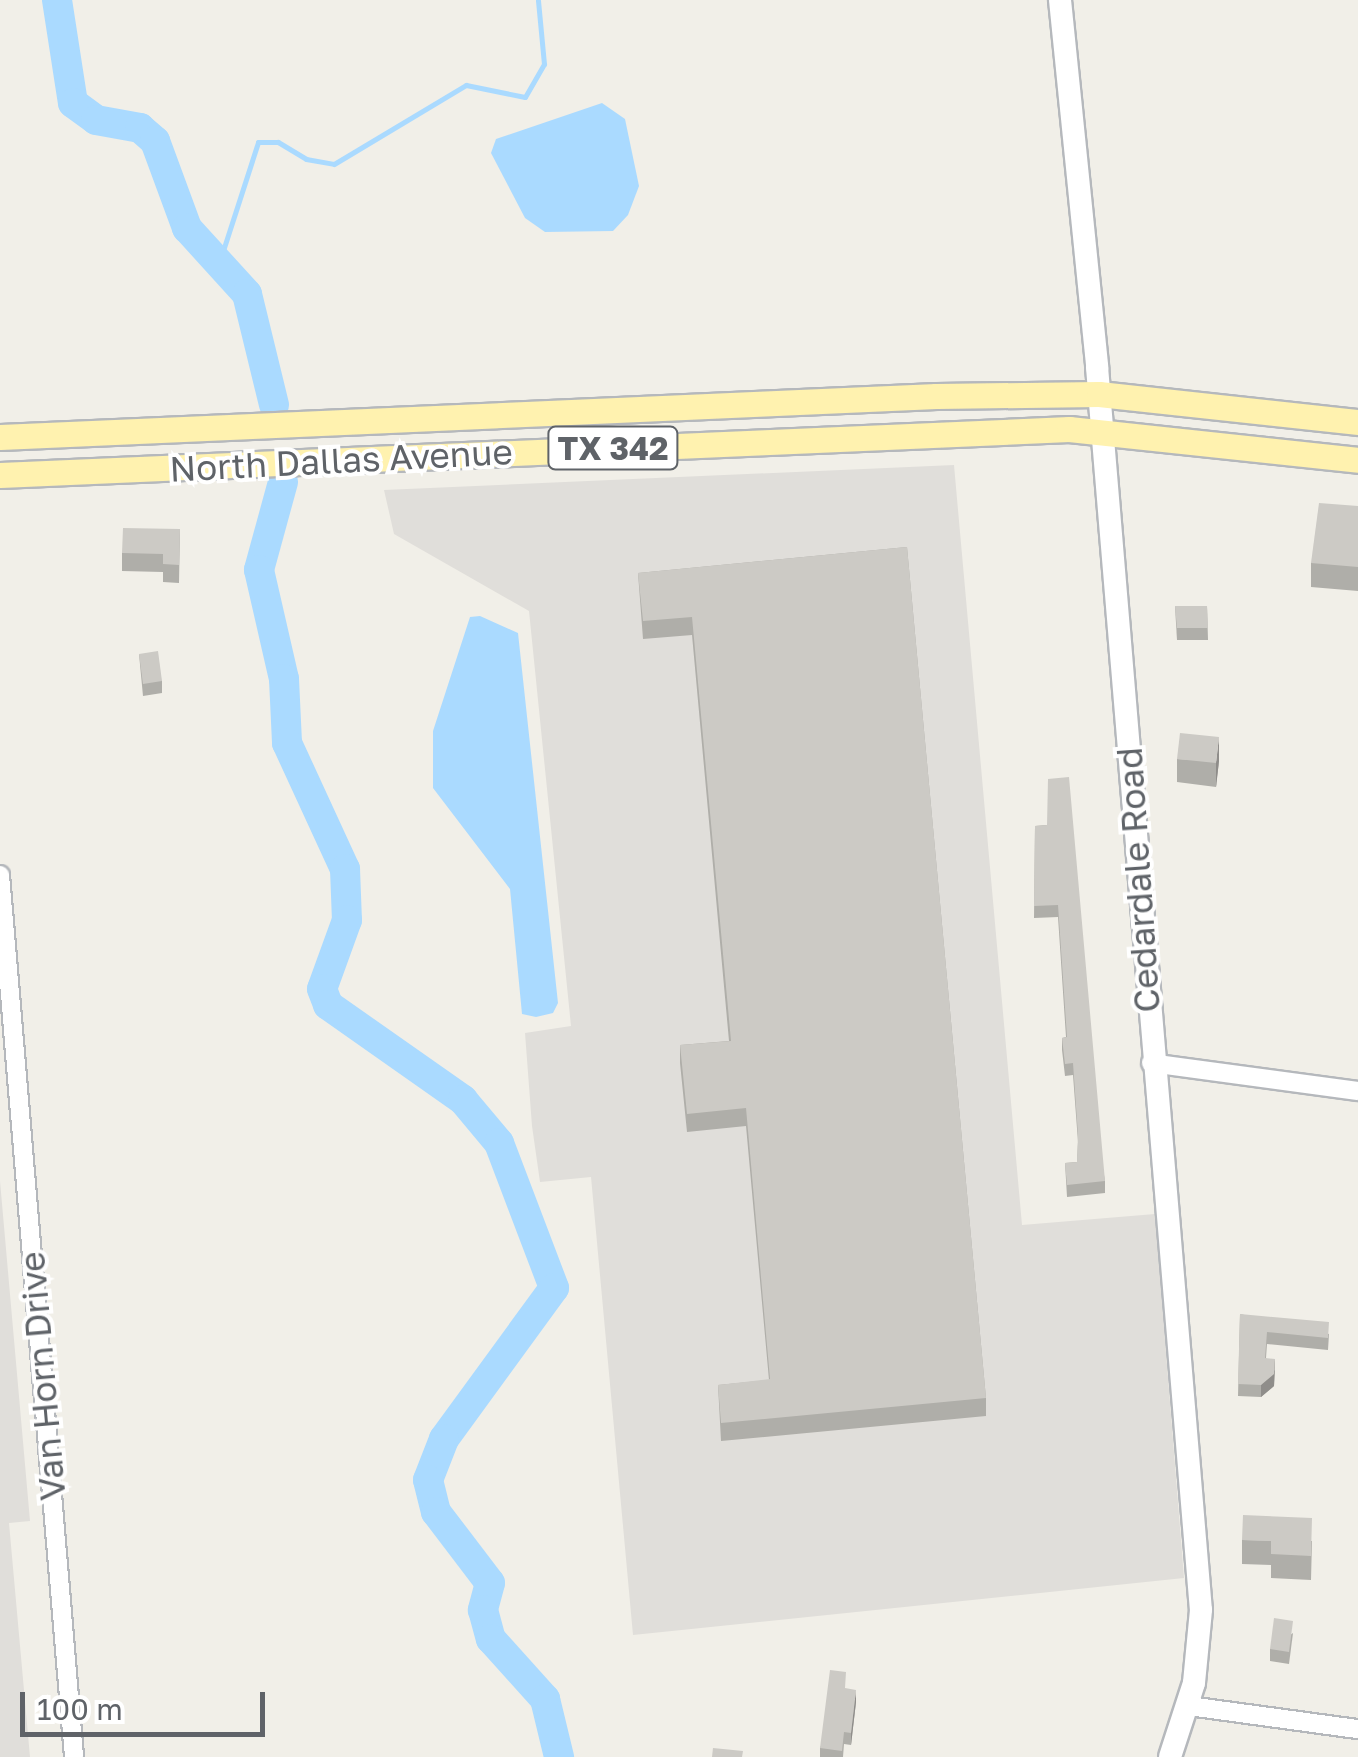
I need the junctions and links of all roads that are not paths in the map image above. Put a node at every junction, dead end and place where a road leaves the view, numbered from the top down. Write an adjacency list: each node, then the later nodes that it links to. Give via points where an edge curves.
1 (1060, 0): 2 (street, Cedardale Road)
2 (1099, 394): 3 (main road, TX 342); 4 (main road, North Dallas Avenue / TX 342); 5 (street, Cedardale Road)
3 (1358, 422)
4 (420, 423): 6 (main road, North Dallas Avenue / TX 342); 7 (main road)
5 (1102, 430): 7 (main road, North Dallas Avenue / TX 342); 8 (main road, TX 342); 11 (street, Cedardale Road)
6 (0, 437)
7 (422, 456): 9 (main road, North Dallas Avenue / TX 342)
8 (1358, 460)
9 (0, 475)
10 (0, 875): 15 (street, Van Horn Drive)
11 (1152, 1063): 12 (street); 13 (street, Cedardale Road, via 1201,1610)
12 (1358, 1091)
13 (1188, 1706): 14 (street); 16 (street, Cedardale Road)
14 (1358, 1730)
15 (74, 1757)
16 (1170, 1757)

